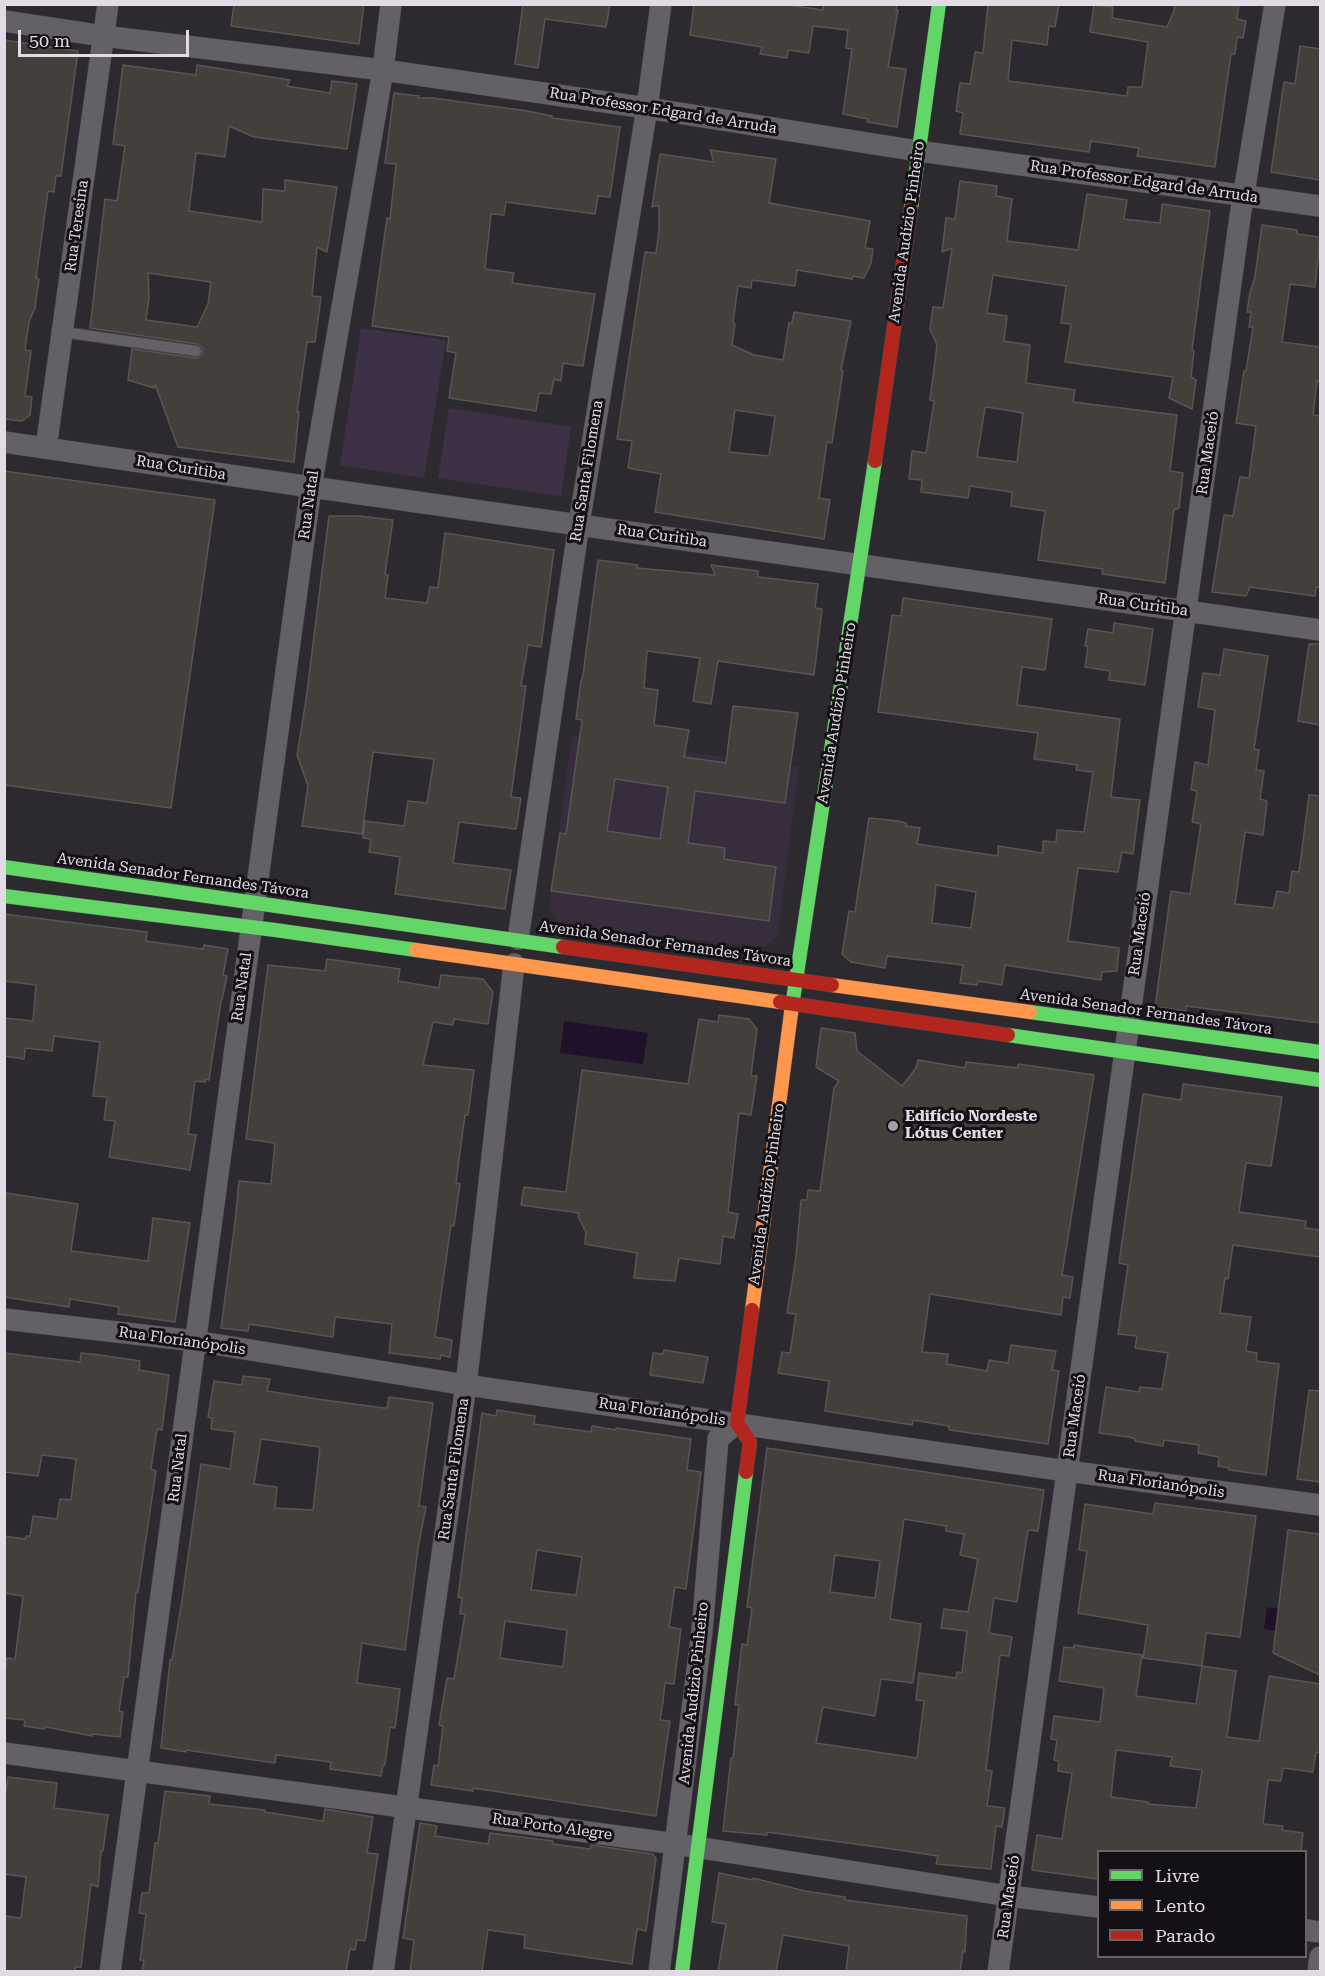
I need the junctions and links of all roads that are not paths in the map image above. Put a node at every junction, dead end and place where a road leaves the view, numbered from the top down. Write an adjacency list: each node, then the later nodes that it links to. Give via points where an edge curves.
1 (108, 4): 7 (street, Rua Teresina)
2 (391, 4): 8 (street, Rua Natal)
3 (661, 4): 9 (street, Rua Santa Filomena)
4 (939, 4): 10 (main road, Avenida Audízio Pinheiro)
5 (1275, 4): 11 (street, Rua Maceió)
6 (4, 21): 7 (street, Rua Professor Edgard de Arruda)
7 (103, 36): 8 (street, Rua Professor Edgard de Arruda); 13 (street, Rua Teresina)
8 (383, 70): 9 (street, Rua Professor Edgard de Arruda); 17 (street, Rua Natal)
9 (646, 108): 10 (street, Rua Professor Edgard de Arruda); 18 (street, Rua Santa Filomena)
10 (918, 151): 11 (street, Rua Professor Edgard de Arruda); 19 (main road, Avenida Audízio Pinheiro)
11 (1243, 196): 12 (street, Rua Professor Edgard de Arruda); 20 (street, Rua Maceió)
12 (1320, 206)
13 (63, 332): 14 (lane); 16 (street, Rua Teresina)
14 (196, 351)
15 (4, 442): 16 (street, Rua Curitiba)
16 (46, 448): 17 (street, Rua Curitiba)
17 (311, 488): 18 (street, Rua Curitiba); 24 (street, Rua Natal)
18 (579, 524): 19 (street, Rua Curitiba); 26 (street, Rua Santa Filomena)
19 (861, 565): 20 (street, Rua Curitiba); 28 (main road, Avenida Audízio Pinheiro)
20 (1185, 611): 21 (street, Rua Curitiba); 30 (street, Rua Maceió)
21 (1320, 630)
22 (4, 867): 24 (main road, Avenida Senador Fernandes Távora)
23 (4, 896): 25 (main road)
24 (254, 904): 25 (street, Rua Natal); 26 (main road, Avenida Senador Fernandes Távora)
25 (250, 927): 27 (main road); 35 (street, Rua Natal)
26 (518, 939): 28 (main road, Avenida Senador Fernandes Távora)
27 (514, 964): 29 (main road); 36 (street, Rua Santa Filomena)
28 (795, 980): 29 (main road, Avenida Audízio Pinheiro); 30 (main road, Avenida Senador Fernandes Távora)
29 (792, 1005): 31 (main road); 37 (main road, Avenida Audízio Pinheiro)
30 (1127, 1026): 31 (street, Rua Maceió); 32 (main road, Avenida Senador Fernandes Távora)
31 (1124, 1052): 33 (main road); 38 (street, Rua Maceió)
32 (1320, 1052)
33 (1320, 1080)
34 (4, 1319): 35 (street, Rua Florianópolis)
35 (195, 1341): 36 (street, Rua Florianópolis); 45 (street, Rua Natal)
36 (466, 1385): 37 (street, Rua Florianópolis); 46 (street, Rua Santa Filomena)
37 (737, 1423): 38 (street, Rua Florianópolis); 40 (street, Avenida Audízio Pinheiro, via 718,1439); 41 (main road, Avenida Audízio Pinheiro, via 750,1442)
38 (1067, 1471): 39 (street, Rua Florianópolis); 49 (street, Rua Maceió)
39 (1320, 1505)
40 (702, 1631): 41 (street); 42 (street, Avenida Audízio Pinheiro)
41 (724, 1634): 43 (main road, Avenida Audízio Pinheiro)
42 (692, 1708): 43 (street); 47 (street, Avenida Audízio Pinheiro)
43 (715, 1711): 48 (main road, Avenida Audízio Pinheiro)
44 (4, 1753): 45 (street, Rua Porto Alegre)
45 (138, 1773): 46 (street, Rua Porto Alegre); 52 (street, Rua Natal)
46 (405, 1806): 47 (street, Rua Porto Alegre); 53 (street, Rua Santa Filomena)
47 (676, 1844): 48 (street, Rua Porto Alegre); 54 (street, Avenida Audízio Pinheiro)
48 (699, 1848): 49 (street, Rua Porto Alegre); 55 (main road, Avenida Audízio Pinheiro)
49 (1009, 1896): 50 (street, Rua Porto Alegre); 56 (street, Rua Maceió)
50 (1097, 1907)
51 (1320, 1957): 57 (street)
52 (110, 1971)
53 (383, 1971)
54 (659, 1971)
55 (682, 1971)
56 (998, 1971)
57 (1318, 1971)

